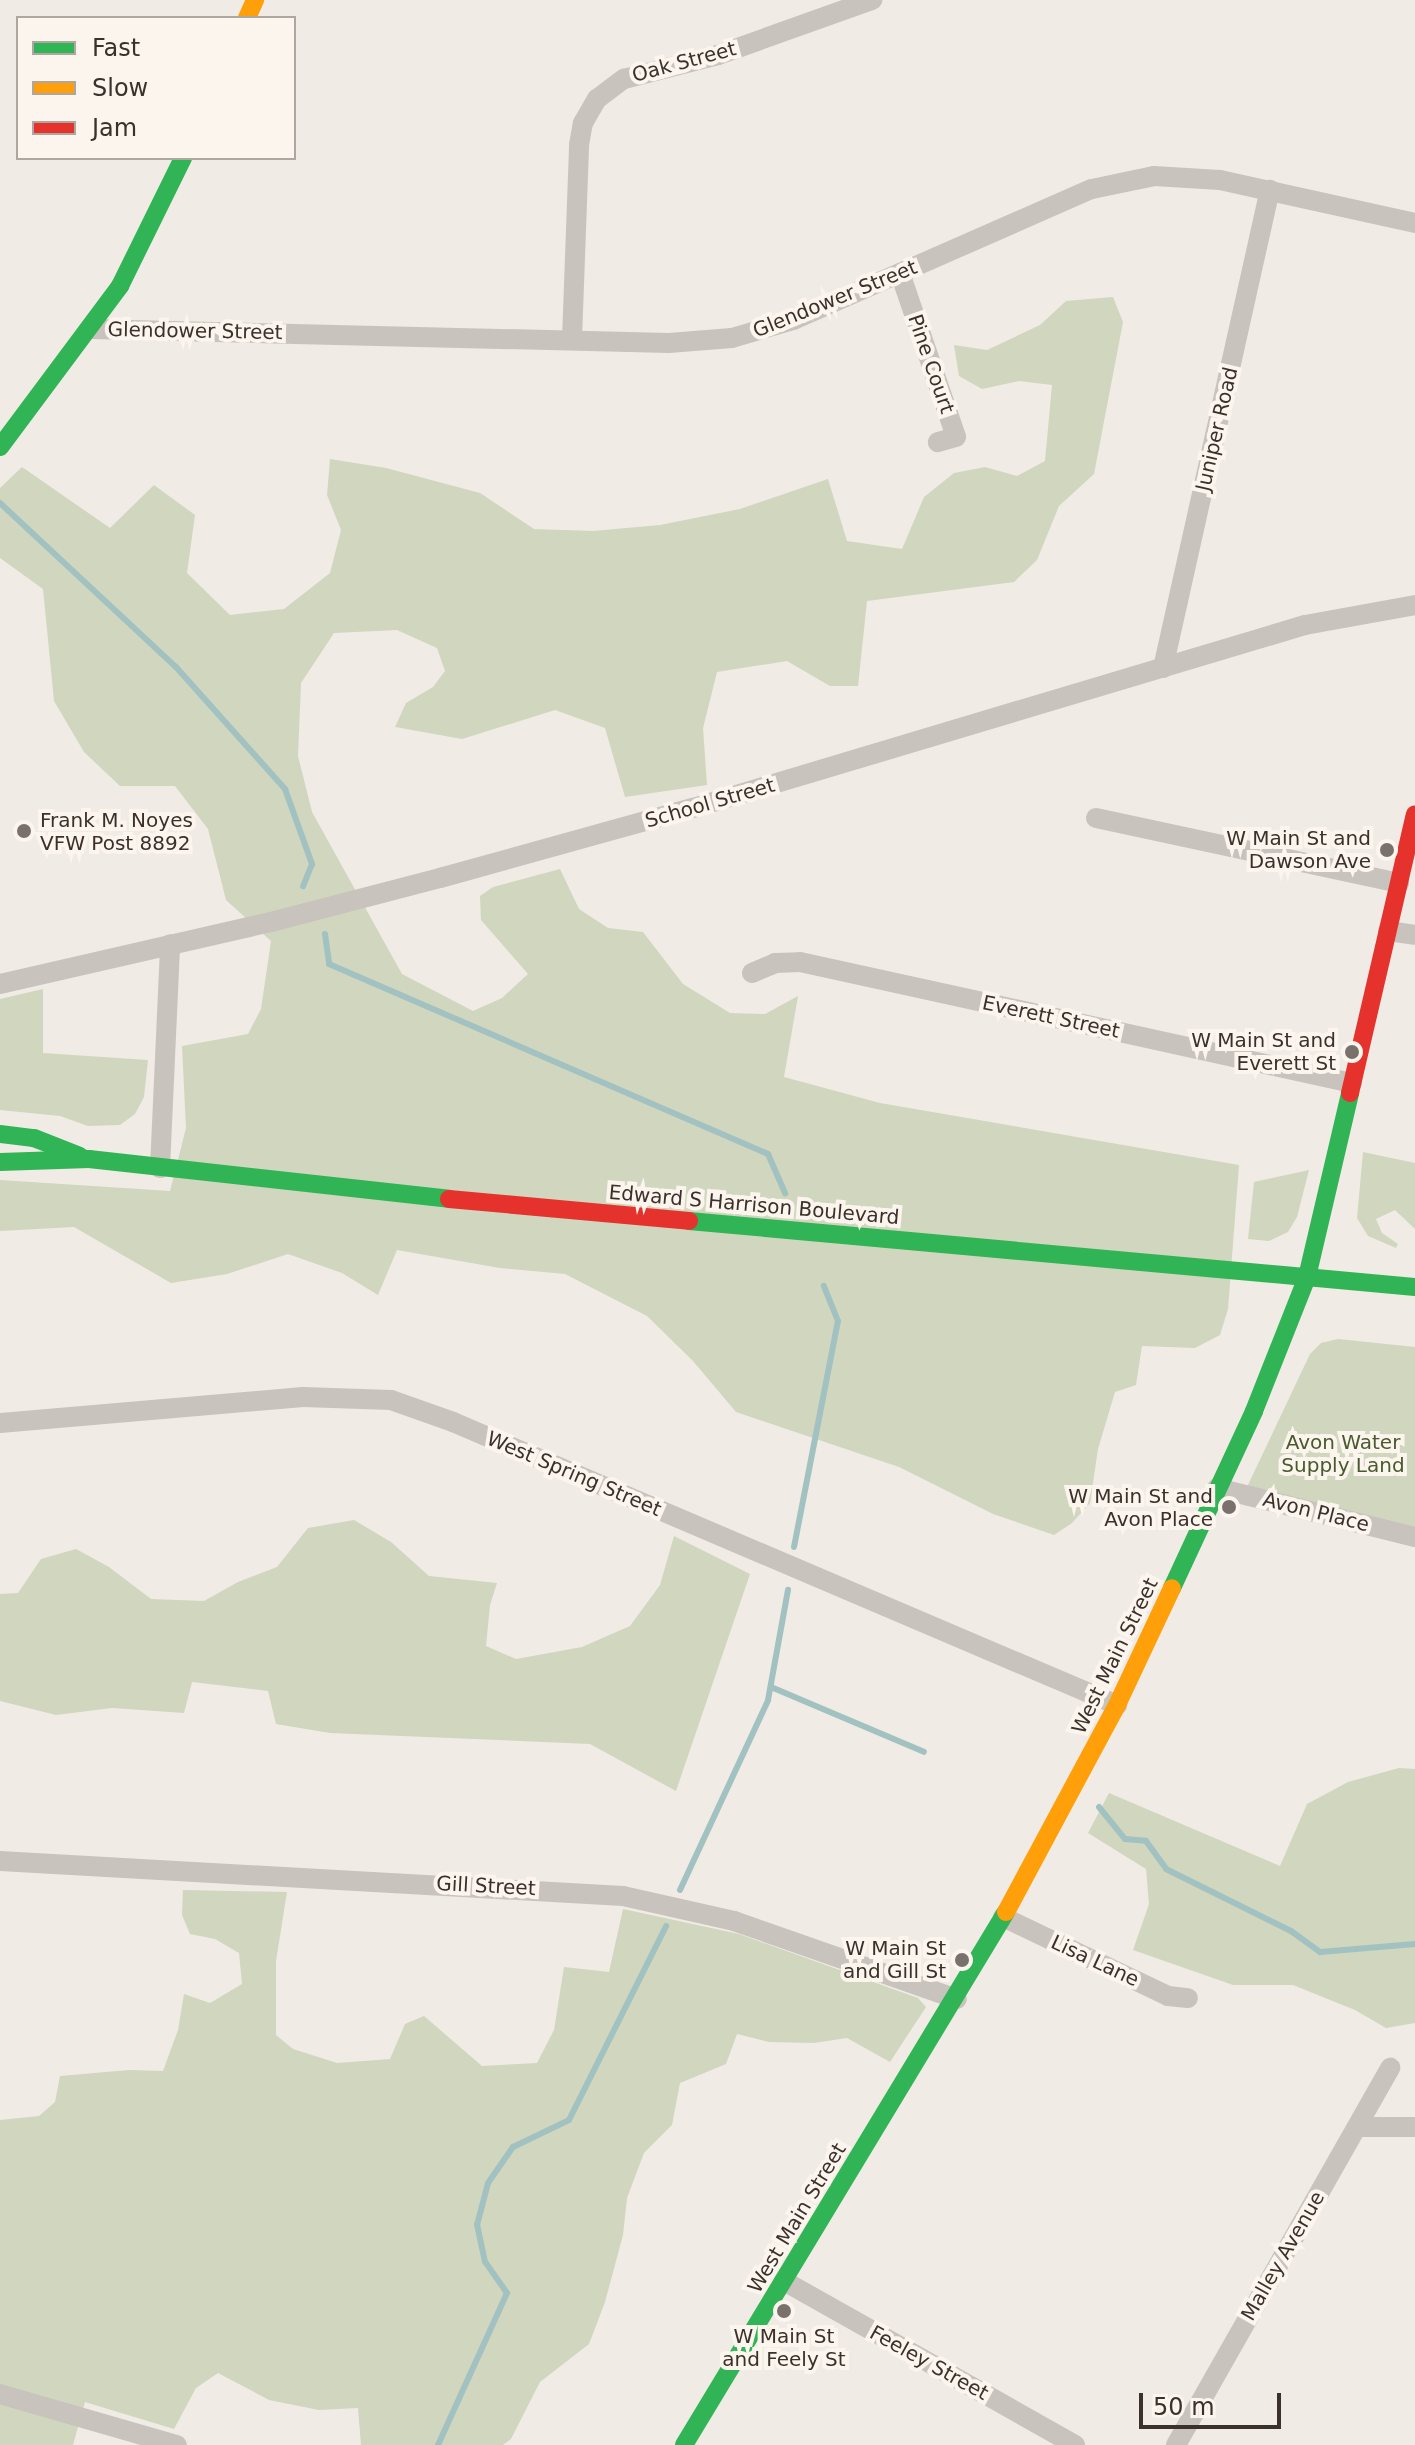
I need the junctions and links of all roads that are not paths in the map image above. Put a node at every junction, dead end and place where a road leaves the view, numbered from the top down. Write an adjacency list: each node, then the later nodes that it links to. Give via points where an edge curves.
1 (872, 0): 2 (street, Oak Street)
2 (846, 4): 8 (street, Oak Street, via 718,55 624,79 597,99 583,123 579,145)
3 (182, 160): 7 (main road, via 142,245)
4 (1270, 190): 5 (street, Glendower Street); 6 (street, Glendower Street, via 1186,176 1124,180); 12 (street, Juniper Road)
5 (1415, 223)
6 (900, 273): 8 (street, Glendower Street, via 793,320 732,338 669,343); 9 (street, Pine Court, via 956,437)
7 (91, 329): 8 (street, Glendower Street); 10 (main road)
8 (572, 339)
9 (938, 442)
10 (0, 447)
11 (1415, 605): 12 (street, School Street, via 1342,616)
12 (1163, 668): 18 (street, School Street, via 678,812 271,922)
13 (1415, 814): 15 (main road, West Main Street)
14 (1096, 818): 15 (street)
15 (1399, 883): 16 (main road, West Main Street)
16 (1388, 931): 17 (street); 21 (main road, West Main Street)
17 (1415, 935)
18 (170, 944): 20 (street, School Street); 25 (street)
19 (752, 973): 21 (street, Everett Street, via 775,963 800,962)
20 (0, 984)
21 (1352, 1083): 26 (main road, West Main Street)
22 (0, 1132): 23 (main road, Edward S Harrison Boulevard, via 34,1138)
23 (89, 1159): 24 (main road, Edward S Harrison Boulevard); 25 (main road, Edward S Harrison Boulevard)
24 (0, 1162)
25 (160, 1168): 26 (main road, Edward S Harrison Boulevard)
26 (1307, 1277): 27 (main road, Edward S Harrison Boulevard); 29 (main road, West Main Street)
27 (1415, 1287)
28 (0, 1423): 31 (street, West Spring Street, via 303,1397 391,1400)
29 (1217, 1488): 30 (street, Avon Place); 31 (main road, West Main Street)
30 (1415, 1537)
31 (1117, 1705): 33 (main road, West Main Street)
32 (0, 1861): 35 (street, Gill Street, via 623,1896 734,1921)
33 (1003, 1917): 34 (street, Lisa Lane, via 1168,1996); 35 (main road, West Main Street)
34 (1188, 1998)
35 (957, 1999): 39 (main road, West Main Street)
36 (1390, 2068): 37 (street, Malley Avenue)
37 (1357, 2127): 38 (street); 44 (street, Malley Avenue)
38 (1415, 2127)
39 (784, 2281): 42 (main road, West Main Street); 43 (street, Feeley Street)
40 (0, 2394): 41 (street)
41 (177, 2445)
42 (684, 2445)
43 (1075, 2445)
44 (1176, 2445)

